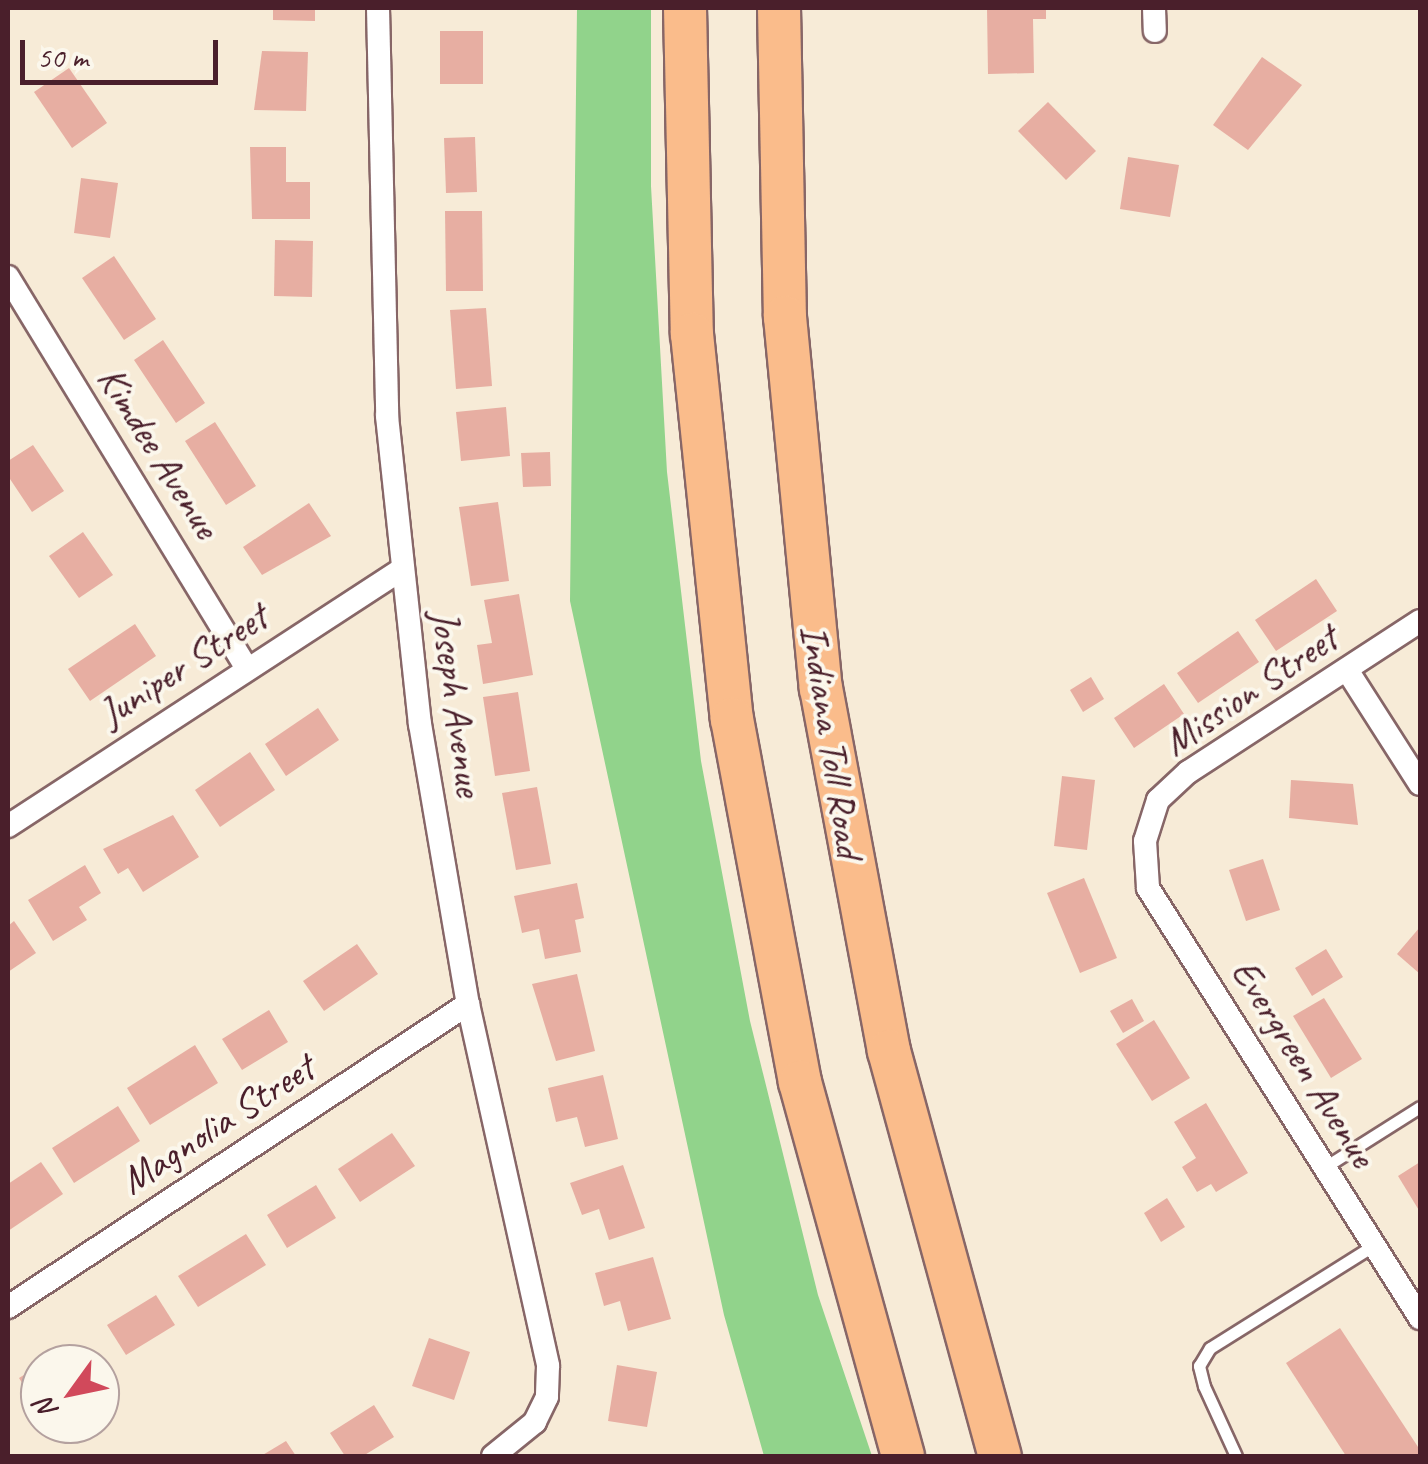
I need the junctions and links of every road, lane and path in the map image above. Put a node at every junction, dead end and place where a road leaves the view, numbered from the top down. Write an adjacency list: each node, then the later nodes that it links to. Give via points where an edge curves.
1 (378, 8): 5 (street, Joseph Avenue, via 387,416)
2 (686, 8): 19 (highway, via 692,334 732,719 800,1082)
3 (779, 8): 20 (highway, Indiana Toll Road, via 785,317 821,688 888,1051)
4 (8, 277): 7 (street, Kimdee Avenue)
5 (401, 570): 7 (street, Juniper Street); 12 (street, Joseph Avenue, via 442,872)
6 (1420, 621): 8 (street, Mission Street)
7 (246, 667): 10 (street, Juniper Street)
8 (1348, 670): 9 (street); 11 (street, Mission Street, via 1188,772 1158,800)
9 (1420, 784)
10 (8, 826)
11 (1145, 842): 14 (street, Evergreen Avenue, via 1148,888)
12 (468, 1004): 16 (street, Magnolia Street); 18 (street, Joseph Avenue, via 548,1366 547,1397 535,1422)
13 (1420, 1107): 14 (lane)
14 (1326, 1167): 15 (street, Evergreen Avenue)
15 (1374, 1244): 17 (street, Evergreen Avenue); 21 (lane, via 1210,1348 1199,1366)
16 (8, 1307)
17 (1420, 1318)
18 (493, 1456)
19 (903, 1456)
20 (1000, 1456)
21 (1236, 1456)

